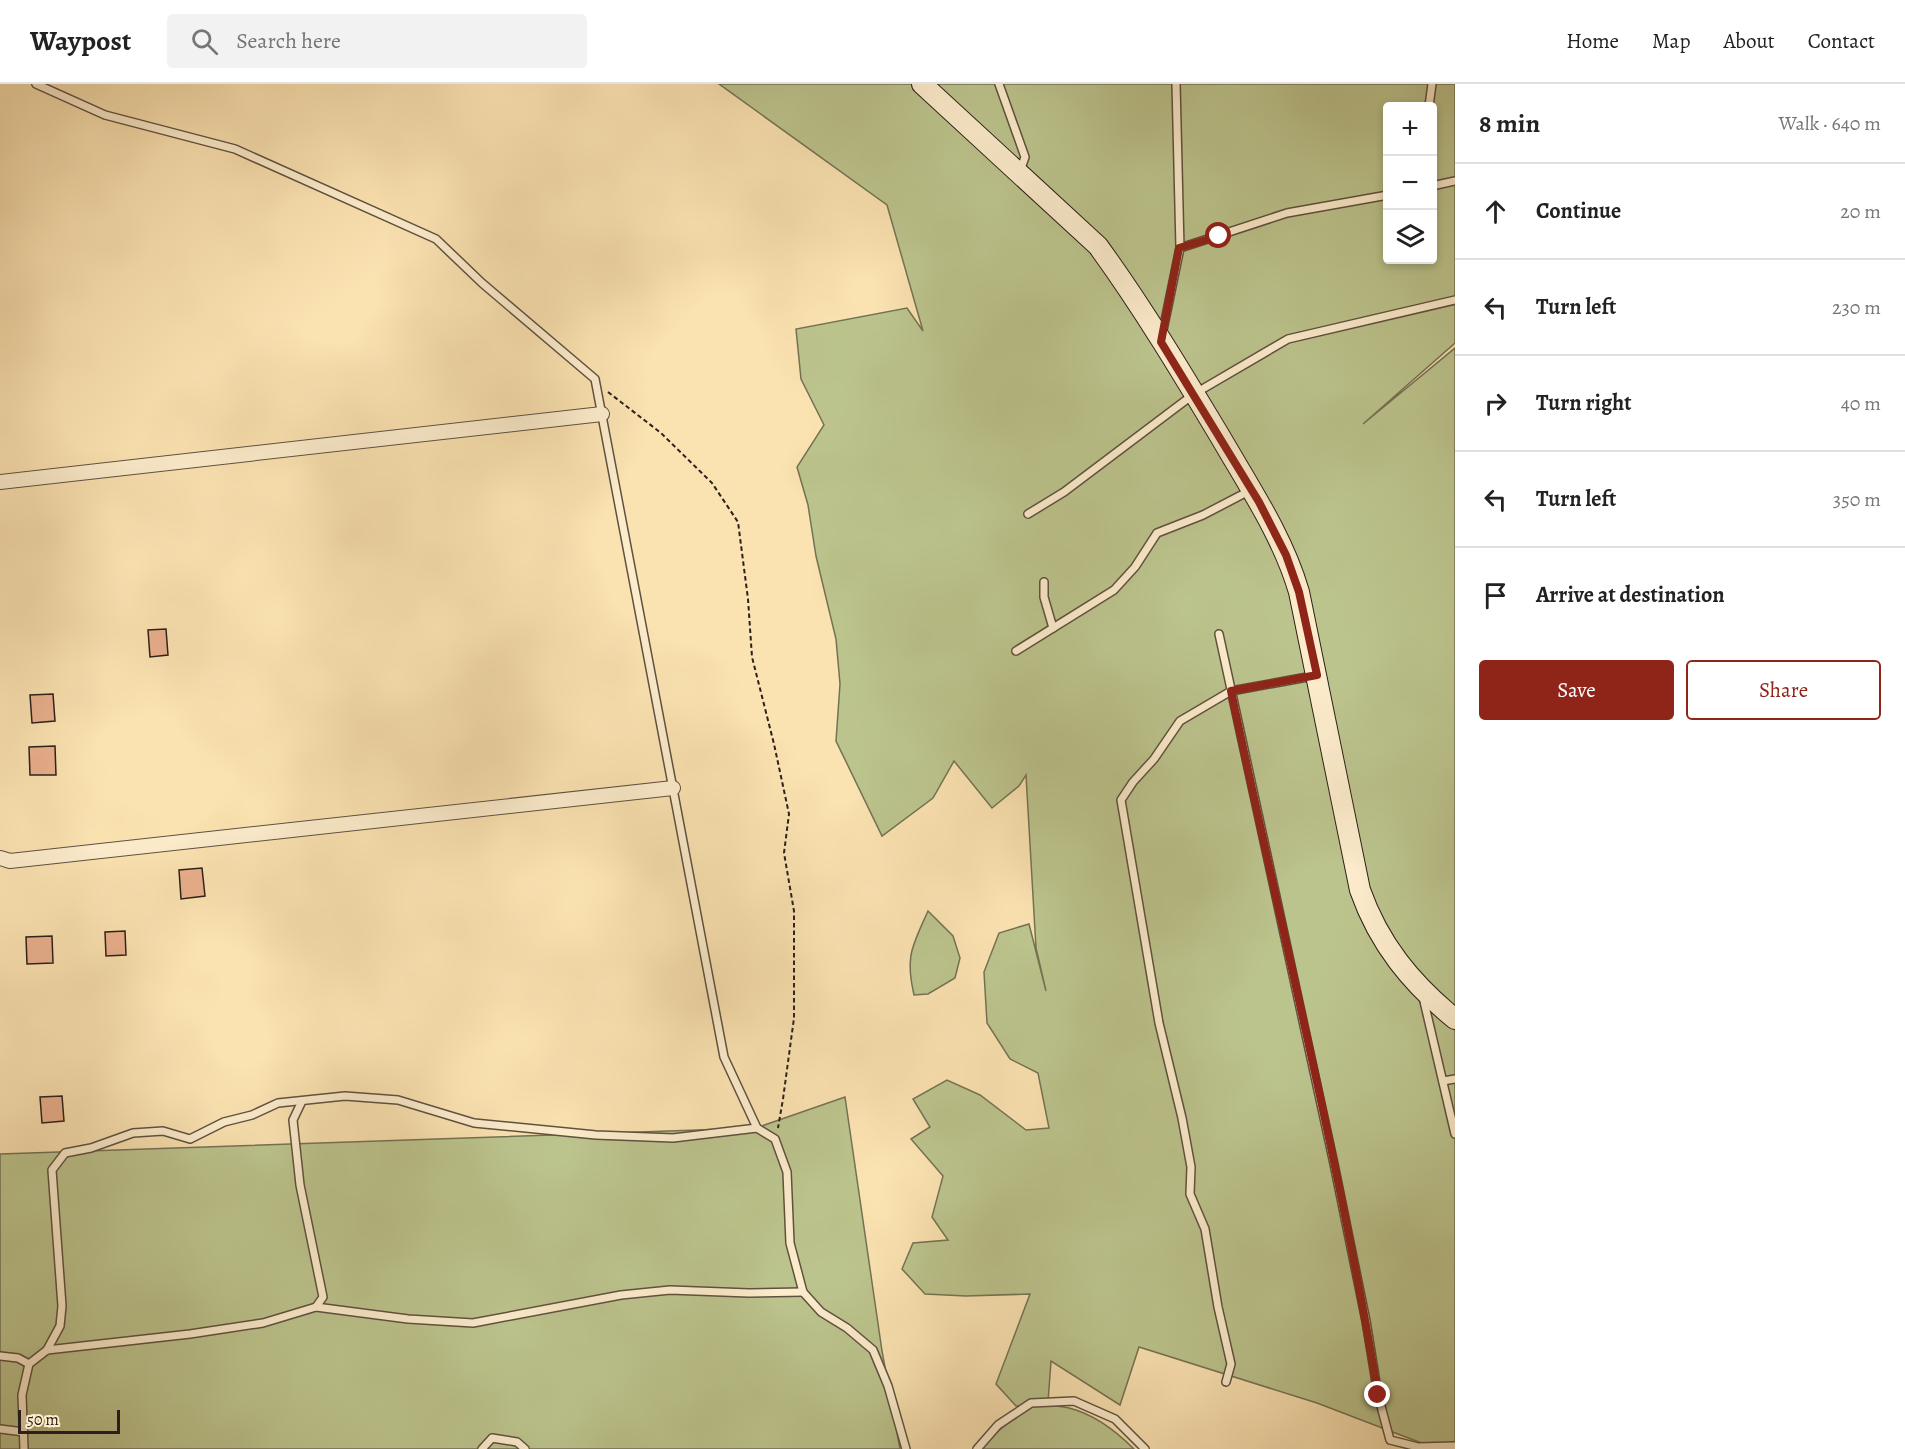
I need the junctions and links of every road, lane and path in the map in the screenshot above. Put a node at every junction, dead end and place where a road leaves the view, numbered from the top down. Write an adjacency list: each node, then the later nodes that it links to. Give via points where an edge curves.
1 (36, 84): 14 (lane, via 105,115 235,148 436,239)
2 (922, 84): 7 (street)
3 (999, 84): 7 (lane, via 1025,156)
4 (1176, 84): 11 (lane)
5 (1432, 84): 6 (lane)
6 (1430, 102)
7 (1020, 173): 13 (street, via 1098,246)
8 (1455, 181): 9 (lane)
9 (1437, 185)
10 (1383, 196): 11 (lane, via 1287,213)
11 (1179, 248): 13 (lane)
12 (1455, 300): 15 (lane, via 1288,339)
13 (1161, 342): 15 (street)
14 (595, 379): 16 (lane); 35 (path, via 661,433 712,483 738,522 752,657 789,814 784,853 794,911 794,1018)
15 (1194, 394): 18 (street); 19 (lane, via 1064,492)
16 (602, 414): 17 (street); 26 (lane)
17 (0, 482)
18 (1252, 490): 21 (lane, via 1158,533 1114,590); 24 (street, via 1294,574)
19 (1028, 514)
20 (1044, 582): 21 (lane)
21 (1053, 628): 23 (lane)
22 (1219, 634): 25 (lane)
23 (1016, 651)
24 (1317, 675): 25 (lane); 28 (street, via 1360,890 1387,946)
25 (1231, 691): 41 (lane, via 1180,721 1121,801 1159,1023 1191,1167 1190,1194 1205,1229 1231,1365); 44 (lane, via 1390,1440 1418,1447)
26 (673, 788): 27 (street, via 22,860); 33 (lane, via 724,1057)
27 (0, 858)
28 (1420, 987): 29 (street); 31 (lane)
29 (1455, 1019)
30 (1455, 1079): 31 (lane)
31 (1443, 1082): 34 (lane)
32 (302, 1101): 33 (lane, via 345,1096 398,1100 474,1123 596,1135 672,1138); 37 (lane, via 293,1120 300,1185 323,1297); 38 (lane, via 278,1103 190,1139 164,1131 133,1133 65,1153 52,1170 62,1306 60,1326)
33 (757, 1128): 35 (lane)
34 (1455, 1134)
35 (775, 1139): 36 (lane, via 787,1172 790,1243)
36 (803, 1292): 37 (lane, via 660,1291 473,1323 408,1319); 48 (lane, via 821,1312 873,1350)
37 (316, 1306): 38 (lane, via 263,1323)
38 (47, 1350): 40 (lane)
39 (0, 1356): 40 (lane)
40 (29, 1364): 43 (lane, via 22,1395)
41 (1227, 1382)
42 (0, 1429): 43 (lane)
43 (24, 1432): 45 (lane)
44 (1455, 1446)
45 (24, 1449)
46 (482, 1449): 47 (lane, via 492,1438 517,1442)
47 (525, 1449)
48 (906, 1449)
49 (977, 1449): 50 (lane, via 998,1425 1031,1402 1074,1401 1115,1419)
50 (1145, 1449)

